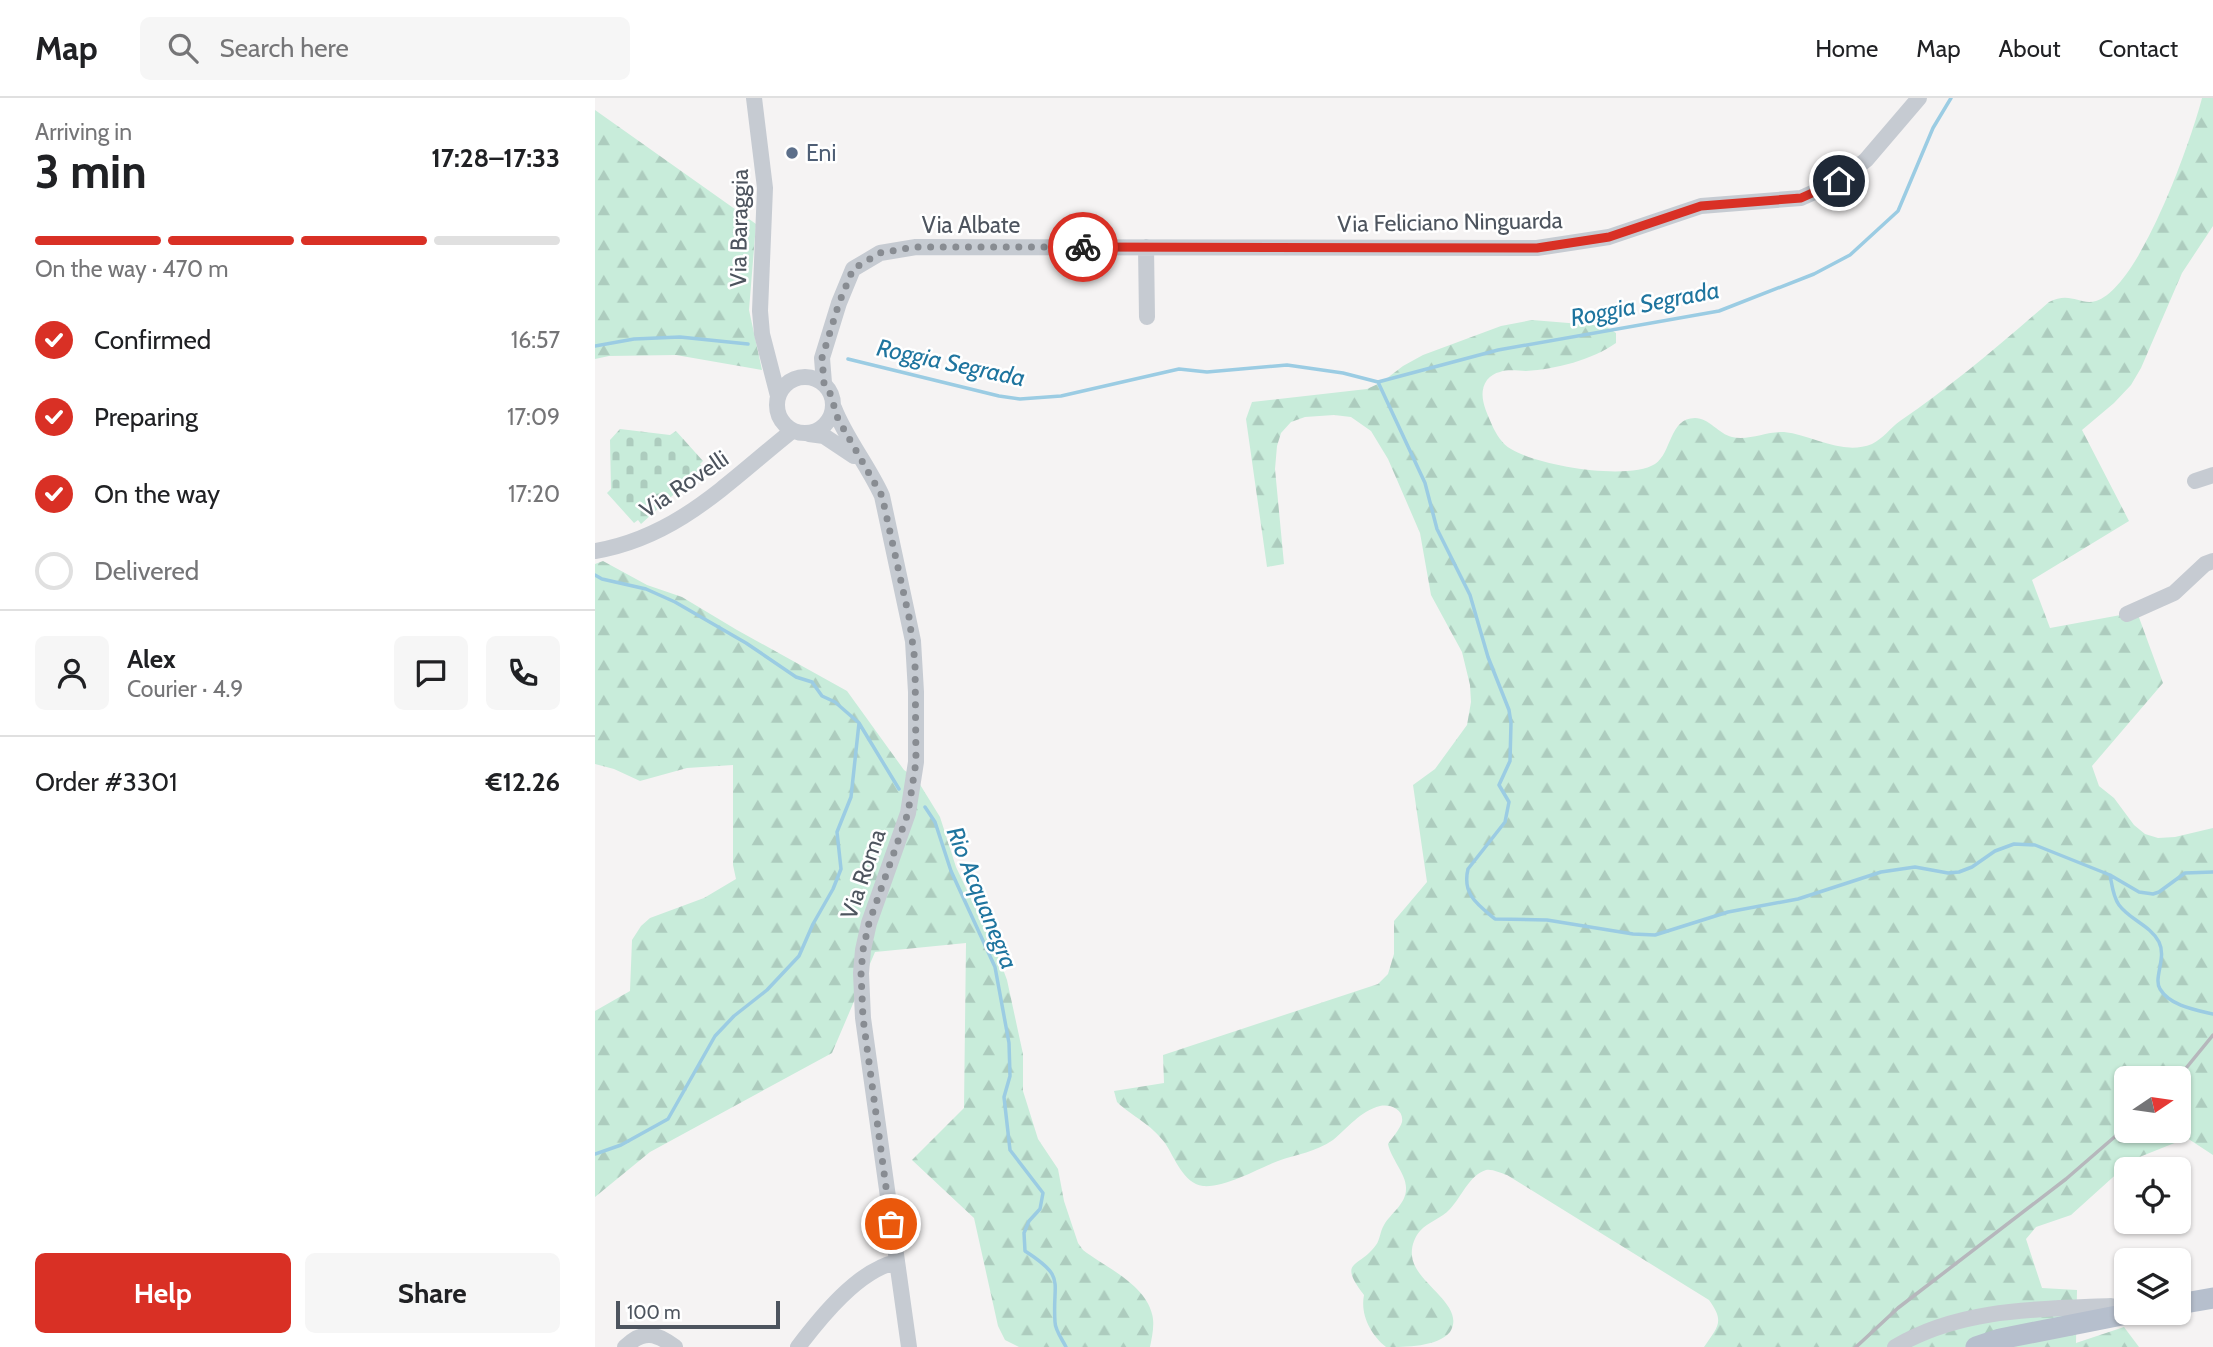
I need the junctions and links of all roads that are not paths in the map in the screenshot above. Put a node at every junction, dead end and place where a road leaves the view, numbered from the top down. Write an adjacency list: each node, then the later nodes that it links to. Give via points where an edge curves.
1 (754, 98): 5 (street, Via Baraggia, via 765,188 760,311)
2 (1919, 98): 3 (street, Via Feliciano Ninguarda, via 1866,160 1839,181 1801,198 1701,206 1609,237 1537,248)
3 (1146, 247): 4 (street); 6 (street, Via Albate, via 915,247 880,253 853,269)
4 (1147, 317)
5 (768, 358): 7 (street, via 783,373); 9 (street, Via Baraggia)
6 (822, 358): 7 (street, Via Albate); 8 (street, Via Albate)
7 (803, 377): 8 (street); 9 (street, via 783,387)
8 (824, 383): 10 (street)
9 (778, 396): 11 (street)
10 (834, 408): 13 (street, via 826,425); 15 (street, Via Roma)
11 (779, 416): 12 (street); 14 (street, Via Rovelli)
12 (792, 431): 13 (street); 14 (street, Via Rovelli)
13 (809, 433): 15 (street, Via Roma, via 824,436)
14 (755, 461): 18 (street, Via Rovelli, via 667,528)
15 (864, 464): 21 (street, Via Roma, via 882,496 915,661 916,762 908,813 869,923 861,973 863,1018)
16 (2213, 475): 17 (street)
17 (2195, 481)
18 (595, 551)
19 (2213, 561): 20 (street, via 2174,593)
20 (2127, 614)
21 (897, 1262): 28 (street, via 869,1274); 29 (street, Via Roma)
22 (2213, 1298): 23 (main road)
23 (2191, 1302)
24 (2114, 1307): 30 (street, via 2016,1310 1952,1323)
25 (2114, 1316): 31 (main road)
26 (625, 1347): 27 (street, via 654,1334)
27 (675, 1347)
28 (798, 1347)
29 (909, 1347)
30 (1895, 1347)
31 (1976, 1347)

